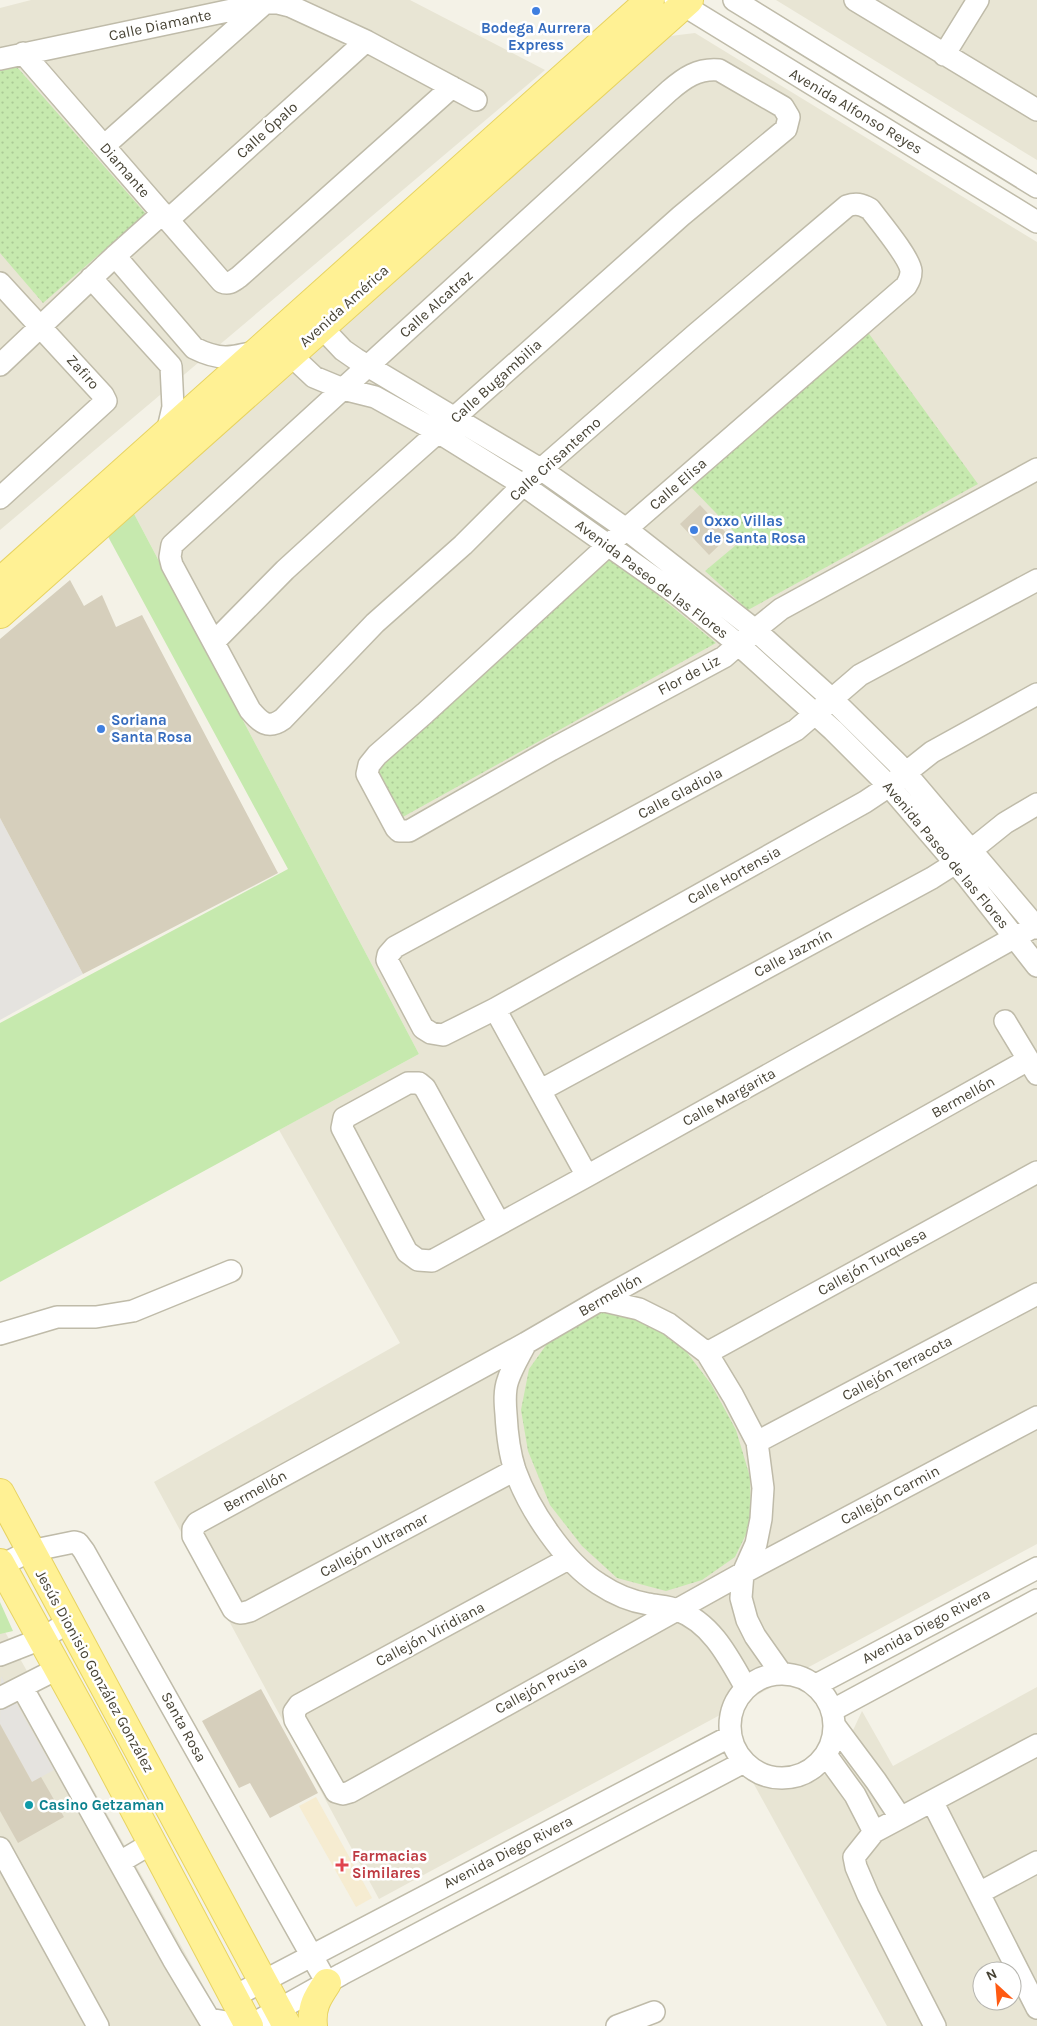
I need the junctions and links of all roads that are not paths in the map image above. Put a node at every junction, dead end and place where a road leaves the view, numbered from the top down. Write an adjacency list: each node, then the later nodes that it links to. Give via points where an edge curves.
1 (650, 0): 24 (main road, Avenida América)
2 (734, 0): 16 (street, Avenida Alfonso Reyes)
3 (855, 0): 9 (street)
4 (978, 0): 9 (street)
5 (682, 2): 19 (street, Avenida Alfonso Reyes); 24 (main road, Avenida América)
6 (265, 3): 7 (street, Calle Diamante, via 290,6); 8 (street, Calle Diamante); 15 (street)
7 (366, 41): 12 (street, Calle Diamante); 18 (street, Calle Ópalo)
8 (23, 54): 10 (street, Calle Diamante); 15 (street, Diamante)
9 (944, 55): 14 (street)
10 (0, 59)
11 (692, 73): 31 (street, Calle Alcatraz); 33 (street, Calle Bugambilia, via 719,70 783,107 789,117 786,129 681,216)
12 (452, 87): 13 (street, Calle Diamante); 18 (street, Diamante, via 229,283 222,282)
13 (476, 100)
14 (1037, 110)
15 (104, 146): 18 (street, Diamante)
16 (1037, 187)
17 (847, 206): 36 (street, Calle Crisantemo); 40 (street, Calle Elisa, via 861,204 870,209 908,261 910,279)
18 (166, 216): 20 (street, Calle Ópalo)
19 (1037, 222)
20 (115, 256): 21 (street, Calle Ópalo); 23 (street)
21 (91, 278): 25 (street); 26 (street, Calle Ópalo)
22 (0, 283): 26 (street, Zafiro)
23 (155, 303): 25 (street); 27 (street)
24 (313, 318): 28 (main road, Avenida América); 31 (street, Avenida Paseo de las Flores, via 344,350)
25 (132, 323): 30 (street)
26 (41, 326): 29 (street, Calle Ópalo); 38 (street, Zafiro, via 106,401)
27 (194, 348): 28 (street, via 210,356 237,357); 30 (street)
28 (274, 348): 32 (street, Avenida Paseo de las Flores, via 314,377); 34 (main road, Avenida América); 39 (main road, Avenida América)
29 (0, 365)
30 (171, 366): 34 (street, via 173,407)
31 (368, 367): 32 (street, Calle Alcatraz); 33 (street, Avenida Paseo de las Flores)
32 (343, 388): 33 (street, Avenida Paseo de las Flores); 47 (street, Calle Alcatraz, via 172,545 170,557)
33 (445, 426): 36 (street, Avenida Paseo de las Flores); 37 (street, Avenida Paseo de las Flores); 47 (street, Calle Bugambilia, via 286,570)
34 (167, 433): 39 (main road, Avenida América)
35 (1037, 468): 46 (street, Flor de Liz, via 782,609)
36 (542, 470): 37 (street, Calle Crisantemo); 40 (street, Avenida Paseo de las Flores)
37 (523, 485): 42 (street, Avenida Paseo de las Flores); 47 (street, Calle Crisantemo, via 463,545 374,623 283,719 274,724 262,723 250,710)
38 (0, 498)
39 (92, 516): 41 (main road, Avenida América)
40 (626, 529): 42 (street, Calle Elisa); 46 (street, Avenida Paseo de las Flores)
41 (63, 542): 44 (main road, Avenida América); 45 (main road, Avenida América)
42 (610, 545): 48 (street, Avenida Paseo de las Flores); 54 (street, Calle Elisa, via 369,765 368,779 396,828 405,832)
43 (1037, 580): 50 (street, Calle Gladiola, via 860,675)
44 (0, 582)
45 (0, 614)
46 (755, 630): 48 (street, Flor de Liz); 50 (street, Avenida Paseo de las Flores)
47 (214, 642)
48 (739, 645): 51 (street, Avenida Paseo de las Flores); 54 (street, Flor de Liz, via 724,657)
49 (1037, 694): 52 (street, Calle Hortensia, via 954,739)
50 (833, 700): 51 (street, Calle Gladiola); 52 (street, Avenida Paseo de las Flores)
51 (815, 714): 52 (street, Avenida Paseo de las Flores); 62 (street, Calle Gladiola, via 796,730 395,947 387,960)
52 (897, 779): 55 (street, Avenida Paseo de las Flores); 56 (street, Avenida Paseo de las Flores); 60 (street, Calle Hortensia, via 858,806)
53 (1037, 804): 55 (street, Calle Jazmín, via 1005,822)
54 (413, 828)
55 (971, 851): 56 (street, Calle Jazmín); 57 (street, Avenida Paseo de las Flores)
56 (954, 864): 58 (street, Avenida Paseo de las Flores); 64 (street, Calle Jazmín)
57 (1036, 926): 58 (street, Calle Margarita)
58 (1016, 937): 59 (street, Avenida Paseo de las Flores); 66 (street, Calle Margarita)
59 (1037, 966)
60 (495, 1009): 62 (street, Calle Hortensia, via 443,1035); 64 (street)
61 (1005, 1020): 63 (street)
62 (423, 1028)
63 (1033, 1067): 70 (street, Bermellón)
64 (541, 1090): 66 (street)
65 (1037, 1172): 73 (street, Callejón Turquesa)
66 (587, 1176): 67 (street, Calle Margarita)
67 (499, 1223): 67 (street, Calle Margarita, via 419,1083 408,1083 344,1118 342,1124 346,1136 407,1252 418,1260 432,1261)
68 (231, 1272): 71 (street, via 133,1311 96,1317 57,1317)
69 (1037, 1294): 75 (street, Callejón Terracota)
70 (600, 1300): 72 (street, Bermellón); 73 (street, via 639,1308 669,1324)
71 (0, 1334)
72 (526, 1343): 76 (street, via 508,1380 505,1402 507,1438); 85 (street, Bermellón, via 197,1523 193,1536)
73 (707, 1353): 75 (street)
74 (1037, 1417): 82 (street, Callejón Carmin)
75 (757, 1442): 82 (street, via 763,1488 761,1519 756,1544)
76 (515, 1470): 79 (street); 85 (street, Callejón Ultramar, via 250,1611 237,1613)
77 (0, 1493): 78 (main road, Jesús Dionisio González González)
78 (30, 1551): 80 (street, Santa Rosa); 86 (main road, Jesús Dionisio González González); 109 (street, Santa Rosa, via 74,1542 84,1551)
79 (568, 1559): 84 (street, via 599,1585 622,1597); 100 (street, Callejón Viridiana, via 299,1705 294,1712 295,1720)
80 (0, 1565): 87 (main road)
81 (1037, 1568): 91 (street, Avenida Diego Rivera)
82 (743, 1573): 84 (street, Callejón Prusia); 90 (street, via 741,1598 747,1620)
83 (1037, 1600): 95 (street, Avenida Diego Rivera)
84 (677, 1609): 93 (street, via 710,1632 724,1648); 100 (street, Callejón Prusia, via 350,1792)
85 (233, 1610)
86 (69, 1622): 87 (street); 110 (main road, Jesús Dionisio González González)
87 (41, 1640): 88 (street); 89 (main road)
88 (0, 1655)
89 (57, 1669): 92 (street); 104 (main road)
90 (781, 1673): 91 (street, via 805,1678); 93 (street, via 756,1680)
91 (816, 1685): 95 (street, via 823,1692)
92 (22, 1687): 94 (street); 106 (street)
93 (746, 1688): 96 (street, via 735,1702 730,1718)
94 (0, 1698)
95 (834, 1718): 98 (street, via 833,1741); 102 (street)
96 (731, 1736): 99 (street); 109 (street, Avenida Diego Rivera)
97 (1037, 1745): 101 (street)
98 (826, 1755): 99 (street, via 816,1766 787,1778 757,1772); 103 (street, via 855,1795)
99 (744, 1762): 111 (street, Avenida Diego Rivera)
100 (339, 1794)
101 (932, 1801): 102 (street); 108 (street)
102 (900, 1818): 103 (street)
103 (874, 1832): 120 (street, via 854,1857 856,1867)
104 (152, 1843): 106 (street); 112 (main road)
105 (0, 1848): 116 (street)
106 (120, 1862): 117 (street, via 209,2019)
107 (1037, 1862): 108 (street)
108 (979, 1892): 113 (street)
109 (312, 1954): 110 (street, Avenida Diego Rivera); 111 (street, Santa Rosa)
110 (262, 1981): 112 (street, Avenida Diego Rivera); 115 (main road, Jesús Dionisio González González)
111 (327, 1983): 115 (street, Avenida Diego Rivera); 118 (main road, via 314,2006)
112 (233, 1997): 117 (main road)
113 (1035, 1998)
114 (654, 2012): 119 (street)
115 (283, 2018): 117 (street, Avenida Diego Rivera)
116 (98, 2026)
117 (249, 2026)
118 (313, 2026)
119 (617, 2026)
120 (935, 2026)

